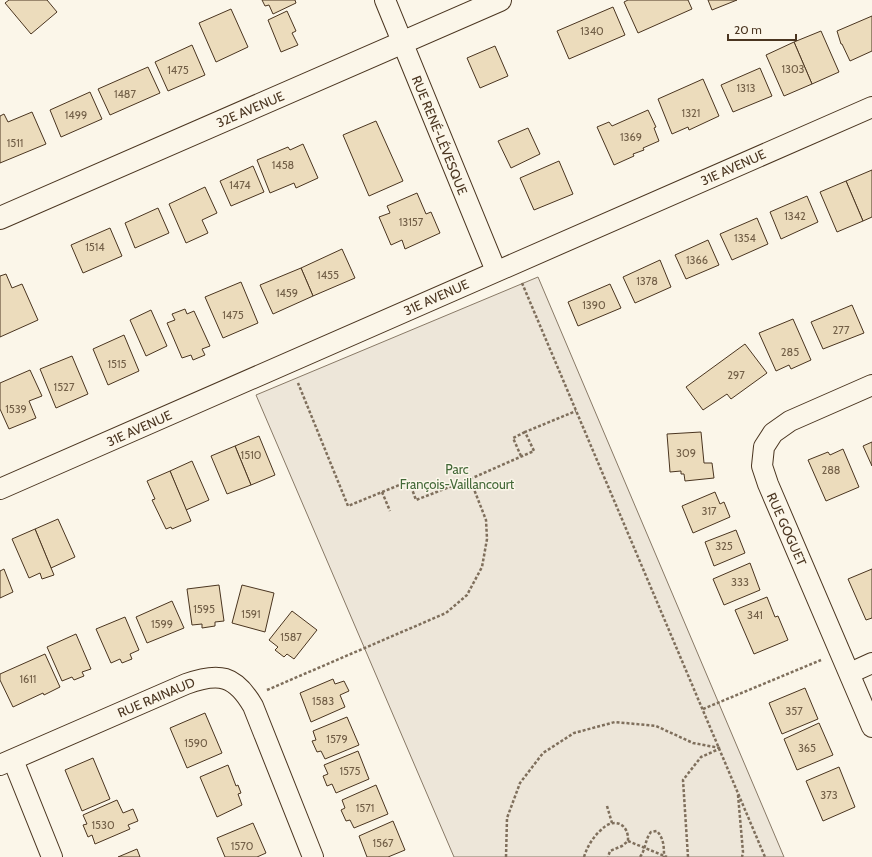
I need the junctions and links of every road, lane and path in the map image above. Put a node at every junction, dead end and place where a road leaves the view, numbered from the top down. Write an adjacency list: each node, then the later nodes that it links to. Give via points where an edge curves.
1 (385, 0): 3 (street, RUE RENÉ-LÉVESQUE)
2 (500, 0): 3 (street, 32E AVENUE)
3 (403, 43): 5 (street, 32E AVENUE); 6 (street, RUE RENÉ-LÉVESQUE)
4 (872, 107): 6 (street, 31E AVENUE)
5 (0, 218)
6 (505, 267): 7 (street, 31E AVENUE); 9 (path)
7 (289, 362): 13 (street, 31E AVENUE); 14 (path, via 348,506)
8 (872, 385): 16 (street, RUE GOGUET, via 790,421 773,433 764,447 762,466 768,484)
9 (576, 411): 10 (path); 20 (path)
10 (525, 432): 11 (path, via 513,438); 11 (path, via 534,451)
11 (521, 456): 12 (path)
12 (470, 479): 14 (path, via 416,500 409,481); 19 (path, via 486,520 487,539 482,567 468,595 446,613)
13 (0, 489)
14 (382, 492): 15 (path)
15 (390, 510)
16 (841, 652): 18 (street, RUE GOGUET); 20 (path)
17 (872, 663): 18 (street)
18 (850, 673): 21 (street, RUE GOGUET)
19 (248, 698): 23 (street, RUE RAINAUD, via 233,681 217,677 202,678); 30 (street, RUE RAINAUD)
20 (703, 709): 22 (path)
21 (872, 726)
22 (720, 748): 24 (path); 31 (path, via 693,743 656,726 614,722 574,733 543,753 520,783 507,818); 36 (path, via 701,757 683,780)
23 (6, 762): 29 (street, RUE RAINAUD)
24 (737, 791): 37 (path); 38 (path)
25 (607, 806): 26 (path)
26 (612, 823): 27 (path, via 625,827); 32 (path, via 594,838)
27 (628, 841): 28 (path); 33 (path, via 610,851)
28 (645, 848): 34 (path); 35 (path); 35 (path, via 648,835 657,831 662,836)
29 (52, 857)
30 (313, 857)
31 (506, 857)
32 (584, 857)
33 (608, 857)
34 (640, 857)
35 (665, 857)
36 (688, 857)
37 (742, 857)
38 (765, 857)

